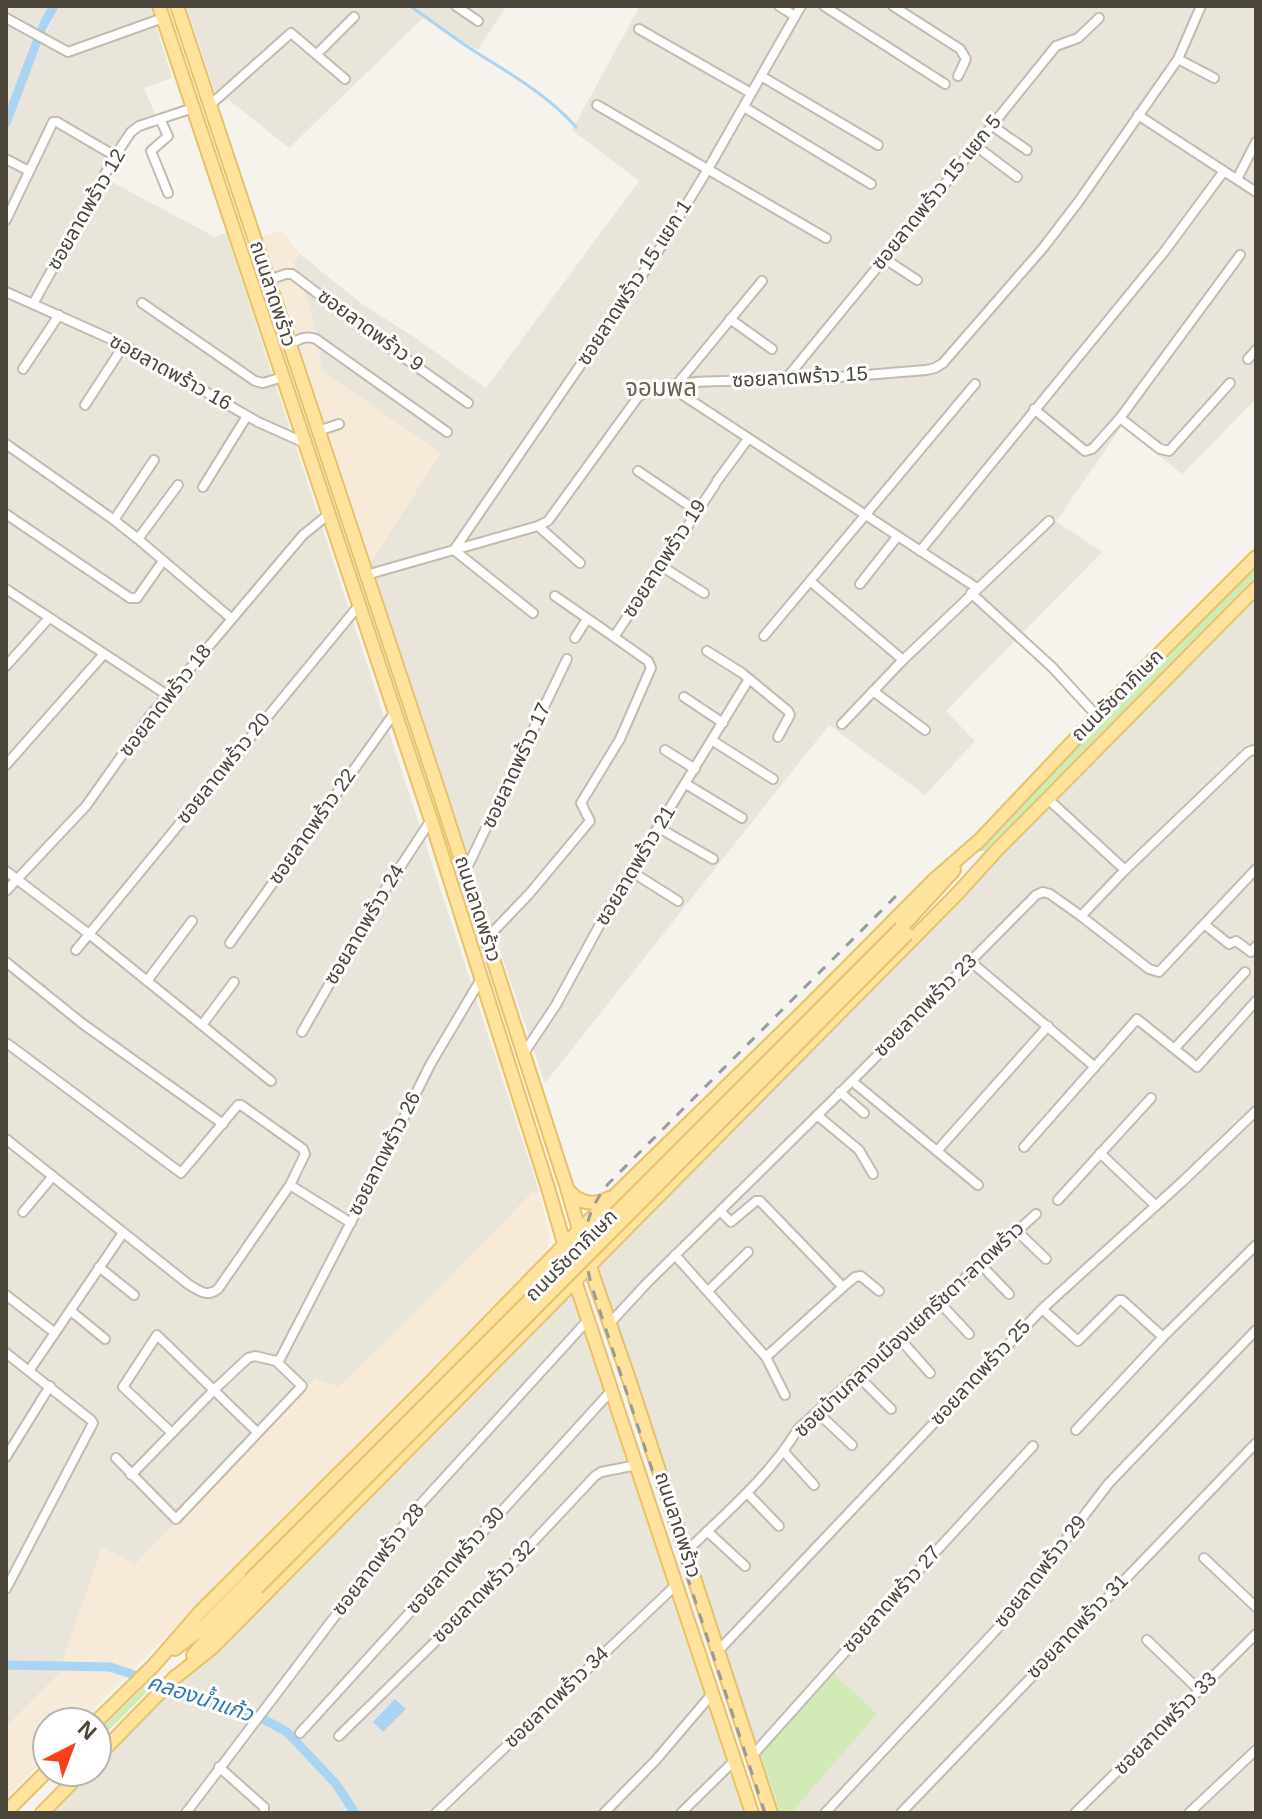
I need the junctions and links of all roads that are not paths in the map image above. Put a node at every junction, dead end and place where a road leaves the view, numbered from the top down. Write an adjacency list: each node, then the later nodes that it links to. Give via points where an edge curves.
1 (177, 6): 23 (main road, ถนนลาดพร้าว)
2 (456, 6): 13 (street)
3 (779, 6): 9 (street)
4 (801, 6): 9 (street, ซอยลาดพร้าว 15 แยก 1)
5 (824, 6): 21 (street)
6 (893, 6): 18 (street, via 960,49 966,59)
7 (1201, 6): 16 (street, ซอยลาดพร้าว 15)
8 (161, 12): 11 (street, via 68,52); 26 (main road, ถนนลาดพร้าว)
9 (795, 16): 17 (street, ซอยลาดพร้าว 15 แยก 1)
10 (354, 17): 15 (street)
11 (6, 18)
12 (1099, 18): 29 (street, ซอยลาดพร้าว 15 แยก 5, via 1078,38 1056,46)
13 (478, 21)
14 (639, 29): 22 (street)
15 (317, 54): 20 (street); 23 (street, via 290,33)
16 (1178, 59): 19 (street); 27 (street, ซอยลาดพร้าว 15)
17 (761, 76): 22 (street, ซอยลาดพร้าว 15 แยก 1); 31 (street)
18 (958, 76)
19 (1214, 78)
20 (345, 79)
21 (945, 84)
22 (751, 93): 25 (street, ซอยลาดพร้าว 15 แยก 1)
23 (210, 105): 48 (main road, ถนนลาดพร้าว)
24 (597, 105): 36 (street)
25 (744, 107): 36 (street, ซอยลาดพร้าว 15 แยก 1); 41 (street)
26 (193, 108): 28 (street, ซอยลาดพร้าว 12); 62 (main road, ถนนลาดพร้าว)
27 (1138, 115): 38 (street); 63 (street, ซอยลาดพร้าว 15, via 1043,248 943,363 926,370)
28 (160, 119): 34 (street, ซอยลาดพร้าว 12, via 135,129); 43 (street, via 168,136 151,151)
29 (991, 125): 32 (street, ซอยลาดพร้าว 15 แยก 5); 33 (street)
30 (1256, 142): 40 (street)
31 (878, 145)
32 (976, 146): 39 (street); 47 (street, ซอยลาดพร้าว 15 แยก 5)
33 (1027, 150)
34 (115, 156): 37 (street, via 54,121); 53 (street, ซอยลาดพร้าว 12)
35 (6, 159): 37 (street)
36 (708, 169): 45 (street); 91 (street, ซอยลาดพร้าว 15 แยก 1)
37 (29, 171): 44 (street)
38 (1224, 171): 40 (street); 69 (street)
39 (1017, 177)
40 (1237, 179): 42 (street)
41 (871, 184)
42 (1256, 192)
43 (168, 193)
44 (6, 220)
45 (826, 238)
46 (1240, 255): 71 (street)
47 (885, 259): 49 (street); 63 (street, ซอยลาดพร้าว 15 แยก 5)
48 (268, 280): 57 (main road, ถนนลาดพร้าว); 67 (street, ซอยลาดพร้าว 9, via 292,274)
49 (917, 280)
50 (762, 281): 55 (street)
51 (6, 292): 53 (street, ซอยลาดพร้าว 16)
52 (142, 303): 62 (street, via 255,381)
53 (33, 304): 54 (street, ซอยลาดพร้าว 16)
54 (59, 315): 56 (street, ซอยลาดพร้าว 16); 61 (street)
55 (730, 319): 58 (street); 66 (street)
56 (124, 345): 68 (street); 70 (street, ซอยลาดพร้าว 16)
57 (289, 345): 73 (main road, ถนนลาดพร้าว); 74 (street, via 302,337 316,339)
58 (772, 349)
59 (1256, 350): 60 (street)
60 (1248, 359)
61 (23, 369)
62 (283, 377): 76 (main road, ถนนลาดพร้าว)
63 (785, 380): 66 (street, ซอยลาดพร้าว 15)
64 (1230, 383): 71 (street, via 1169,451)
65 (975, 384): 85 (street)
66 (673, 385): 75 (street); 88 (street, ซอยลาดพร้าว 15, via 638,397 550,518)
67 (468, 403)
68 (85, 405)
69 (1034, 409): 71 (street, via 1085,451); 92 (street)
70 (247, 416): 76 (street, ซอยลาดพร้าว 16); 81 (street)
71 (1120, 418)
72 (339, 424): 73 (street)
73 (318, 431): 97 (main road, ถนนลาดพร้าว)
74 (447, 432)
75 (748, 439): 82 (street, ซอยลาดพร้าว 19); 85 (street)
76 (305, 443): 84 (main road, ถนนลาดพร้าว)
77 (6, 444): 86 (street)
78 (154, 460): 86 (street)
79 (638, 471): 82 (street)
80 (178, 485): 90 (street)
81 (203, 487)
82 (697, 511): 96 (street, ซอยลาดพร้าว 19)
83 (6, 514): 94 (street, via 130,598 137,598)
84 (329, 514): 98 (main road, ถนนลาดพร้าว); 110 (street, ซอยลาดพร้าว 18, via 303,535)
85 (864, 516): 89 (street); 99 (street)
86 (114, 520): 90 (street)
87 (1049, 521): 103 (street)
88 (538, 526): 91 (street); 95 (street)
89 (897, 537): 92 (street); 100 (street)
90 (138, 539): 94 (street)
91 (454, 550): 97 (street); 108 (street)
92 (920, 551): 103 (street)
93 (1256, 557): 125 (main road, ถนนรัชดาภิเษก)
94 (163, 561): 110 (street)
95 (580, 563)
96 (661, 566): 104 (street); 113 (street, ซอยลาดพร้าว 19)
97 (366, 575): 98 (main road); 106 (main road, ถนนลาดพร้าว)
98 (351, 579): 107 (main road, ถนนลาดพร้าว)
99 (810, 581): 112 (street); 118 (street)
100 (860, 584)
101 (1256, 588): 137 (main road, ถนนรัชดาภิเษก)
102 (6, 589): 109 (street)
103 (974, 591): 118 (street); 125 (street)
104 (704, 593)
105 (555, 596): 111 (street)
106 (375, 600): 107 (main road); 147 (main road, ถนนลาดพร้าว)
107 (360, 604): 124 (main road, ถนนลาดพร้าว); 156 (street, ซอยลาดพร้าว 20)
108 (533, 613)
109 (49, 618): 116 (street); 119 (street)
110 (232, 619): 122 (street, ซอยลาดพร้าว 18)
111 (587, 619): 113 (street); 114 (street)
112 (764, 636)
113 (614, 637): 157 (street, ซอยลาดพร้าว 19, via 651,668 620,739 581,803 590,821)
114 (575, 638)
115 (707, 651): 120 (street)
116 (104, 654): 122 (street); 133 (street)
117 (567, 659): 147 (street, ซอยลาดพร้าว 17)
118 (903, 660): 121 (street)
119 (6, 666)
120 (749, 679): 126 (street, ซอยลาดพร้าว 21); 129 (street, via 789,712)
121 (873, 691): 127 (street); 128 (street)
122 (167, 695): 149 (street, ซอยลาดพร้าว 18, via 86,806)
123 (684, 697): 126 (street)
124 (395, 711): 139 (main road, ถนนลาดพร้าว); 158 (street, ซอยลาดพร้าว 22)
125 (1097, 716): 141 (main road, ถนนรัชดาภิเษก)
126 (723, 723): 130 (street, ซอยลาดพร้าว 21)
127 (842, 724)
128 (925, 730)
129 (778, 737)
130 (713, 741): 134 (street, ซอยลาดพร้าว 21); 135 (street)
131 (1256, 749): 145 (street)
132 (665, 750): 134 (street)
133 (6, 765)
134 (695, 769): 136 (street, ซอยลาดพร้าว 21)
135 (773, 779)
136 (686, 784): 138 (street); 140 (street, ซอยลาดพร้าว 21)
137 (1048, 799): 142 (main road, ถนนรัชดาภิเษก); 145 (street)
138 (742, 818)
139 (431, 820): 164 (main road, ถนนลาดพร้าว); 170 (street, ซอยลาดพร้าว 24)
140 (659, 828): 143 (street); 148 (street, ซอยลาดพร้าว 21)
141 (982, 838): 155 (main road, ถนนรัชดาภิเษก); 174 (main road, ถนนรัชดาภิเษก)
142 (996, 851): 155 (main road, ถนนรัชดาภิเษก); 176 (main road, ถนนรัชดาภิเษก)
143 (713, 859)
144 (1256, 869): 154 (street, ซอยลาดพร้าว 23)
145 (1125, 870): 152 (street)
146 (6, 871): 149 (street)
147 (465, 872): 157 (main road, ถนนลาดพร้าว)
148 (632, 872): 151 (street); 173 (street, ซอยลาดพร้าว 21)
149 (17, 881): 150 (street, ซอยลาดพร้าว 18); 156 (street)
150 (6, 891)
151 (678, 901)
152 (1081, 916): 154 (street, ซอยลาดพร้าว 23, via 1159,972); 161 (street, ซอยลาดพร้าว 23, via 1043,892)
153 (192, 921): 165 (street)
154 (1204, 924): 159 (street, via 1229,944 1236,941 1251,952)
155 (904, 931): 266 (main road, ถนนรัชดาภิเษก, bridge)
156 (89, 934): 160 (street, ซอยลาดพร้าว 20); 165 (street)
157 (487, 938): 173 (main road, ถนนลาดพร้าว)
158 (230, 943)
159 (1256, 946)
160 (76, 950)
161 (970, 961): 169 (street); 178 (street, ซอยลาดพร้าว 23)
162 (6, 962): 185 (street)
163 (1245, 972): 172 (street)
164 (481, 979): 202 (street, ซอยลาดพร้าว 26, via 430,1065); 206 (main road, ถนนลาดพร้าว)
165 (147, 981): 168 (street)
166 (234, 982): 168 (street)
167 (1256, 1001): 172 (street, via 1197,1067)
168 (202, 1025): 177 (street)
169 (1048, 1026): 175 (street); 189 (street)
170 (302, 1032)
171 (8, 1044): 185 (street, via 181,1173)
172 (1175, 1048): 175 (street, via 1137,1019)
173 (524, 1053): 195 (main road, ถนนลาดพร้าว)
174 (752, 1062): 176 (main road, via 749,1071 757,1080); 181 (main road, ถนนรัชดาภิเษก)
175 (1095, 1067): 188 (street)
176 (775, 1079): 186 (main road, ถนนรัชดาภิเษก)
177 (271, 1081)
178 (852, 1081): 179 (street, ซอยลาดพร้าว 23); 189 (street)
179 (840, 1092): 183 (street); 184 (street, ซอยลาดพร้าว 23)
180 (1151, 1098): 190 (street)
181 (705, 1109): 186 (main road, via 699,1124 710,1134); 196 (main road, ถนนรัชดาภิเษก)
182 (1256, 1111): 198 (street, ซอยลาดพร้าว 25)
183 (864, 1113)
184 (817, 1115): 191 (street, via 859,1150); 199 (street, ซอยลาดพร้าว 23)
185 (223, 1124): 193 (street, via 241,1105 303,1149 305,1156)
186 (723, 1133): 213 (main road, ถนนรัชดาภิเษก)
187 (6, 1139): 192 (street)
188 (1024, 1147)
189 (937, 1151): 194 (street)
190 (1100, 1153): 197 (street); 198 (street)
191 (873, 1174)
192 (53, 1176): 200 (street); 205 (street)
193 (290, 1185): 202 (street, ซอยลาดพร้าว 26); 205 (street, via 213,1293 188,1284)
194 (978, 1185)
195 (567, 1188): 196 (main road, via 588,1203); 203 (main road, ถนนลาดพร้าว)
196 (618, 1192): 203 (main road, ถนนรัชดาภิเษก)
197 (1058, 1200)
198 (1156, 1206): 222 (street, ซอยลาดพร้าว 25)
199 (720, 1211): 209 (street, ซอยลาดพร้าว 23); 215 (street, via 731,1222 760,1201)
200 (23, 1212)
201 (1036, 1214): 204 (street, ซอยบ้านกลางเมืองแยกรัชดา-ลาดพร้าว)
202 (351, 1223): 234 (street)
203 (579, 1231): 206 (main road, ถนนรัชดาภิเษก); 213 (main road, ถนนลาดพร้าว)
204 (1017, 1231): 210 (street); 211 (street, ซอยบ้านกลางเมืองแยกรัชดา-ลาดพร้าว)
205 (123, 1233): 212 (street)
206 (565, 1244): 214 (main road, ถนนลาดพร้าว); 235 (main road, ถนนรัชดาภิเษก)
207 (1256, 1245): 229 (street)
208 (748, 1252): 216 (street)
209 (675, 1255): 216 (street); 225 (street, ซอยลาดพร้าว 23)
210 (1046, 1259)
211 (980, 1264): 218 (street); 221 (street, ซอยบ้านกลางเมืองแยกรัชดา-ลาดพร้าว)
212 (99, 1267): 220 (street); 223 (street)
213 (590, 1267): 214 (main road, ถนนรัชดาภิเษก); 225 (main road, ถนนลาดพร้าว)
214 (575, 1281): 224 (main road, ถนนลาดพร้าว); 240 (main road, ถนนรัชดาภิเษก)
215 (843, 1287): 217 (street, via 858,1275); 233 (street)
216 (708, 1291): 233 (street)
217 (879, 1291)
218 (1009, 1294)
219 (6, 1295): 227 (street)
220 (134, 1295)
221 (939, 1302): 228 (street); 230 (street, ซอยบ้านกลางเมืองแยกรัชดา-ลาดพร้าว)
222 (1042, 1309): 229 (street, via 1078,1341 1122,1300); 272 (street, ซอยลาดพร้าว 25)
223 (71, 1311): 227 (street); 231 (street)
224 (588, 1320): 242 (main road, ถนนลาดพร้าว); 284 (street, ซอยลาดพร้าว 28, via 417,1508)
225 (610, 1323): 263 (main road, ถนนลาดพร้าว)
226 (1256, 1330): 296 (street, ซอยลาดพร้าว 29, via 1109,1483 997,1629)
227 (55, 1333): 236 (street)
228 (969, 1334)
229 (1163, 1337): 247 (street)
230 (899, 1338): 237 (street); 238 (street, ซอยบ้านกลางเมืองแยกรัชดา-ลาดพร้าว)
231 (105, 1339)
232 (6, 1353): 236 (street)
233 (766, 1357): 243 (street)
234 (276, 1361): 241 (street, via 251,1357); 248 (street, via 302,1386)
235 (446, 1367): 240 (main road, via 468,1373); 246 (main road, ถนนรัชดาภิเษก)
236 (29, 1371): 239 (street)
237 (930, 1373)
238 (857, 1375): 244 (street); 245 (street, ซอยบ้านกลางเมืองแยกรัชดา-ลาดพร้าว)
239 (50, 1386): 255 (street); 268 (street, via 93,1423)
240 (469, 1388): 253 (main road, ถนนรัชดาภิเษก)
241 (215, 1389): 248 (street); 249 (street); 249 (street, via 156,1336 123,1387)
242 (612, 1390): 257 (main road, ถนนลาดพร้าว); 278 (street, ซอยลาดพร้าว 30)
243 (785, 1395)
244 (891, 1409)
245 (817, 1412): 251 (street); 254 (street, ซอยบ้านกลางเมืองแยกรัชดา-ลาดพร้าว)
246 (385, 1428): 253 (main road, via 396,1426 408,1434); 273 (main road, ถนนรัชดาภิเษก, via 200,1612)
247 (1076, 1430)
248 (257, 1432): 258 (street, via 176,1519)
249 (172, 1433): 258 (street)
250 (1256, 1443): 297 (street, ซอยลาดพร้าว 31)
251 (852, 1445)
252 (1033, 1446): 282 (street, ซอยลาดพร้าว 27)
253 (407, 1450): 274 (main road, ถนนรัชดาภิเษก, via 213,1647)
254 (784, 1452): 259 (street); 260 (street, ซอยบ้านกลางเมืองแยกรัชดา-ลาดพร้าว)
255 (6, 1457)
256 (116, 1458): 258 (street)
257 (637, 1465): 267 (main road, ถนนลาดพร้าว); 279 (street, ซอยลาดพร้าว 32, via 595,1476)
258 (131, 1475)
259 (814, 1485)
260 (747, 1493): 261 (street); 262 (street, ซอยบ้านกลางเมืองแยกรัชดา-ลาดพร้าว)
261 (779, 1526)
262 (707, 1531): 263 (street, ซอยบ้านกลางเมืองแยกรัชดา-ลาดพร้าว); 265 (street)
263 (686, 1552): 272 (main road, ถนนลาดพร้าว)
264 (1204, 1558): 269 (street)
265 (745, 1566)
266 (254, 1584): 273 (main road, ถนนรัชดาภิเษก); 274 (main road, ถนนรัชดาภิเษก)
267 (677, 1584): 276 (main road, ถนนลาดพร้าว); 291 (street, ซอยลาดพร้าว 34)
268 (6, 1589)
269 (1256, 1607)
270 (1256, 1634): 275 (street, ซอยลาดพร้าว 33)
271 (1147, 1640): 275 (street)
272 (719, 1650): 282 (main road, ถนนลาดพร้าว)
273 (154, 1665): 277 (main road, ถนนรัชดาภิเษก)
274 (171, 1682): 280 (main road, ถนนรัชดาภิเษก)
275 (1199, 1690): 298 (street, ซอยลาดพร้าว 33)
276 (713, 1693): 283 (main road, ถนนลาดพร้าว); 292 (street)
277 (111, 1707)
278 (300, 1733)
279 (339, 1736)
280 (112, 1742)
281 (1256, 1750): 299 (street)
282 (752, 1756): 295 (main road, ถนนลาดพร้าว)
283 (735, 1760): 293 (street); 294 (main road, ถนนลาดพร้าว)
284 (219, 1767): 289 (street, ซอยลาดพร้าว 28); 290 (street, via 264,1807)
285 (32, 1786): 287 (main road)
286 (67, 1787): 288 (main road)
287 (6, 1812)
288 (42, 1813)
289 (186, 1813)
290 (264, 1813)
291 (436, 1813)
292 (604, 1813)
293 (681, 1813)
294 (752, 1813)
295 (771, 1813)
296 (825, 1813)
297 (901, 1813)
298 (1075, 1813)
299 (1189, 1813)

